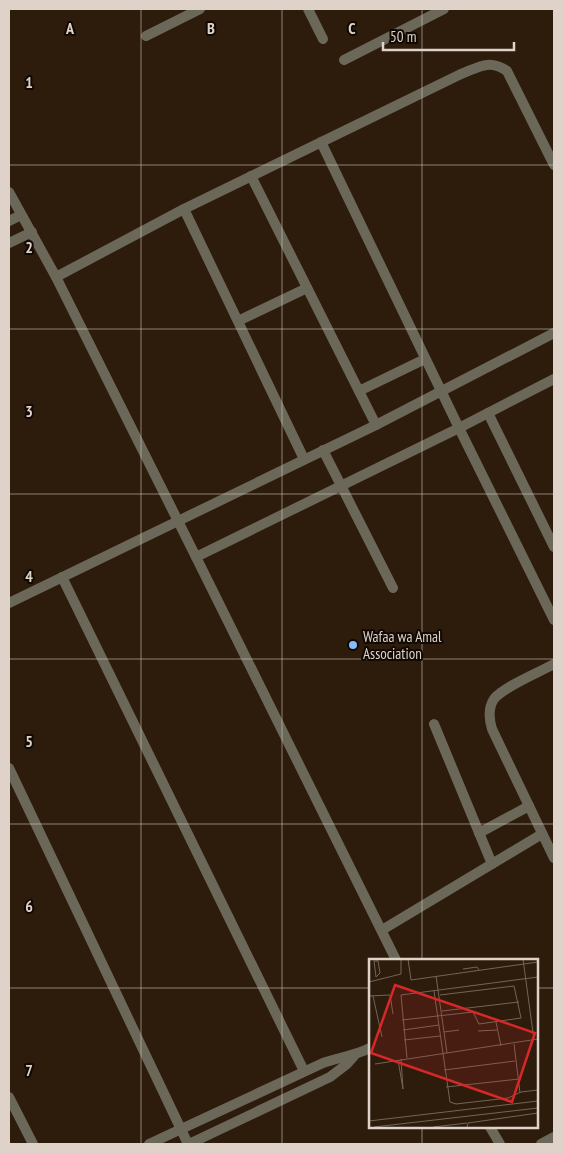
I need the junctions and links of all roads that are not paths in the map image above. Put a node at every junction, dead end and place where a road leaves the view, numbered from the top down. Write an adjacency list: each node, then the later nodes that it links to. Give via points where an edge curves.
1 (200, 9): 4 (lane)
2 (308, 9): 5 (lane)
3 (444, 9): 6 (lane)
4 (146, 36)
5 (323, 39)
6 (344, 60)
7 (321, 142): 8 (lane, via 461,74 489,64 499,65 507,71); 9 (lane); 20 (lane)
8 (554, 165)
9 (251, 176): 11 (lane); 17 (lane)
10 (9, 192): 12 (lane)
11 (184, 209): 16 (lane); 18 (lane)
12 (21, 215): 13 (lane); 14 (lane)
13 (9, 221)
14 (32, 232): 15 (lane); 16 (lane)
15 (9, 243)
16 (56, 277): 30 (lane)
17 (308, 288): 18 (lane); 22 (lane)
18 (238, 321): 28 (lane)
19 (554, 333): 23 (lane)
20 (425, 360): 22 (lane); 23 (lane)
21 (554, 379): 24 (lane)
22 (359, 391): 25 (lane)
23 (441, 391): 25 (lane); 26 (lane)
24 (488, 413): 26 (lane); 31 (lane)
25 (376, 425): 27 (lane)
26 (459, 428): 29 (lane); 36 (lane)
27 (323, 450): 28 (lane); 29 (lane)
28 (304, 459): 30 (lane)
29 (341, 485): 32 (lane); 34 (lane)
30 (178, 521): 32 (lane); 33 (lane)
31 (554, 547)
32 (196, 557): 45 (lane)
33 (62, 577): 35 (lane); 49 (lane)
34 (393, 588)
35 (9, 603)
36 (554, 620)
37 (554, 664): 40 (lane, via 501,692 490,709 492,729)
38 (434, 724): 41 (lane)
39 (9, 768): 52 (lane)
40 (529, 806): 41 (lane); 42 (lane)
41 (479, 833): 44 (lane)
42 (542, 834): 43 (lane); 44 (lane)
43 (554, 858)
44 (492, 864): 45 (lane)
45 (382, 930): 46 (lane)
46 (396, 959)
47 (369, 1048): 48 (lane)
48 (354, 1056): 49 (lane, via 333,1059); 56 (lane, via 330,1077)
49 (304, 1071): 52 (lane)
50 (9, 1097): 54 (lane)
51 (491, 1128): 57 (lane)
52 (181, 1129): 55 (lane); 56 (lane)
53 (554, 1137): 58 (lane)
54 (33, 1144)
55 (149, 1144)
56 (189, 1144)
57 (500, 1144)
58 (541, 1144)

